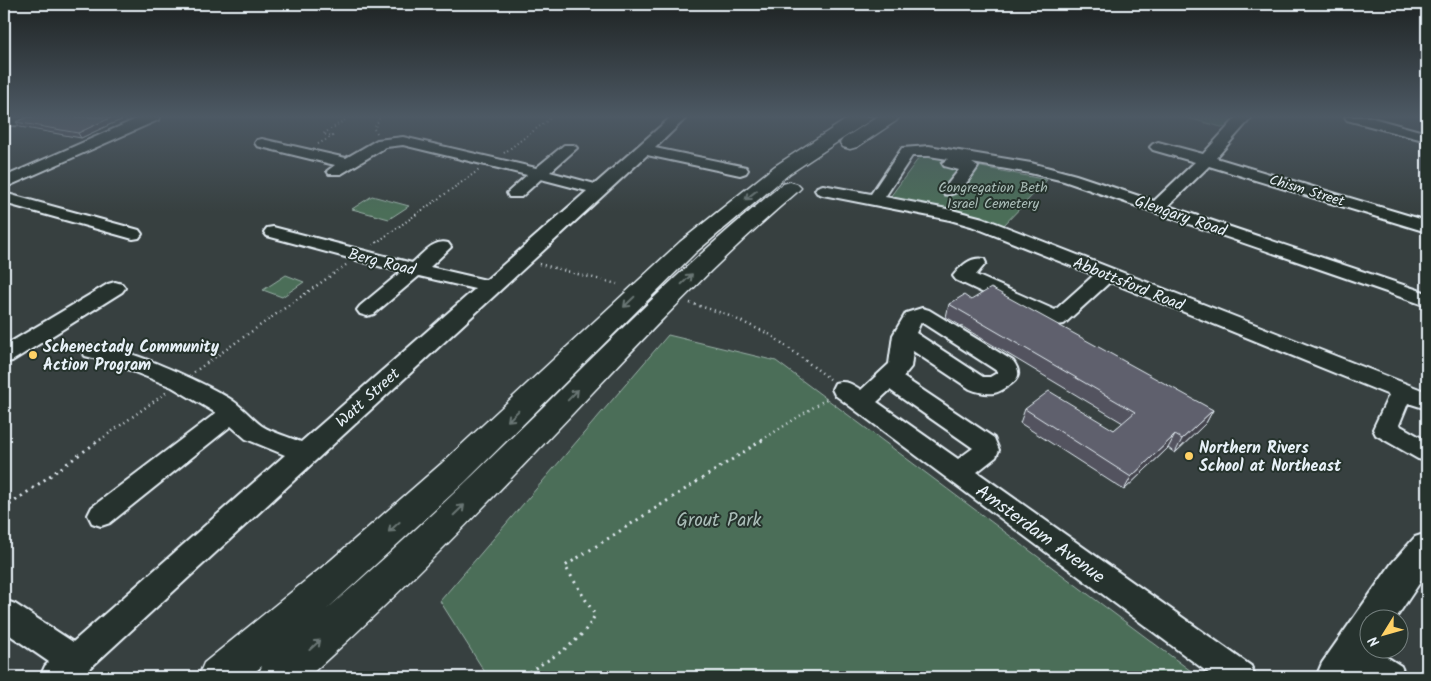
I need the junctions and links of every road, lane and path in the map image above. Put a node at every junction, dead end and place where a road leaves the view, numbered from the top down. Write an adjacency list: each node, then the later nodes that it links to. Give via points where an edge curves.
1 (48, 149): 20 (street)
2 (61, 149): 14 (street)
3 (81, 149): 14 (street)
4 (288, 149): 16 (street)
5 (309, 149): 16 (path)
6 (372, 149): 21 (street)
7 (440, 149): 19 (street)
8 (509, 149): 19 (path)
9 (569, 149): 24 (street)
10 (814, 149): 68 (highway, one-way to 68, via 782,170 688,247 431,493)
11 (844, 149): 69 (highway, one-way to 11, via 482,488 712,254 803,177)
12 (1165, 149): 18 (street, Chism Street)
13 (1216, 149): 18 (street)
14 (78, 150): 25 (street)
15 (643, 150): 22 (street); 26 (street, Watt Street)
16 (303, 152): 21 (street)
17 (906, 154): 28 (street, via 970,167); 31 (street); 32 (street, Glengary Road, via 907,151 929,151 1031,168)
18 (1206, 160): 32 (street); 33 (street, Chism Street)
19 (492, 161): 24 (street); 37 (path)
20 (12, 163)
21 (348, 163): 23 (street)
22 (740, 170)
23 (334, 171)
24 (538, 174): 26 (street); 29 (street)
25 (4, 183)
26 (600, 190): 38 (street, Watt Street)
27 (823, 190): 31 (street, Abbottsford Road)
28 (950, 191)
29 (515, 192)
30 (4, 198): 35 (street)
31 (875, 200): 41 (street, Abbottsford Road, via 977,222)
32 (1157, 207): 45 (street, Glengary Road)
33 (1427, 227)
34 (273, 232): 37 (street, Berg Road)
35 (133, 234)
36 (442, 248): 40 (street)
37 (358, 256): 40 (street, Berg Road); 52 (path)
38 (523, 260): 42 (path); 43 (street, Watt Street)
39 (977, 263): 41 (street, via 963,276 1057,319)
40 (416, 270): 43 (street, Berg Road); 47 (street)
41 (1107, 274): 53 (street, Abbottsford Road)
42 (617, 284)
43 (491, 287): 58 (street, Watt Street)
44 (115, 288): 50 (street)
45 (1427, 300)
46 (690, 303): 54 (path, via 771,334)
47 (367, 310)
48 (904, 335): 51 (street, via 900,367)
49 (93, 351): 52 (street)
50 (4, 356)
51 (888, 378): 54 (street); 59 (street, via 985,444 988,450)
52 (180, 382): 56 (street); 60 (path)
53 (1402, 391): 55 (street, Abbottsford Road); 57 (street, via 1385,429)
54 (852, 396): 59 (street, Amsterdam Avenue); 67 (path, via 565,566 595,615 591,626 577,641)
55 (1427, 401)
56 (232, 413): 58 (street, via 255,433); 61 (street)
57 (1427, 452)
58 (304, 453): 66 (street, Watt Street)
59 (959, 473): 70 (street, Amsterdam Avenue)
60 (4, 509)
61 (101, 515)
62 (1427, 547): 63 (main road)
63 (1382, 608)
64 (4, 614): 66 (street)
65 (1352, 652): 71 (street)
66 (65, 669)
67 (529, 672)
68 (219, 677)
69 (278, 677)
70 (1240, 677)
71 (1390, 677)

